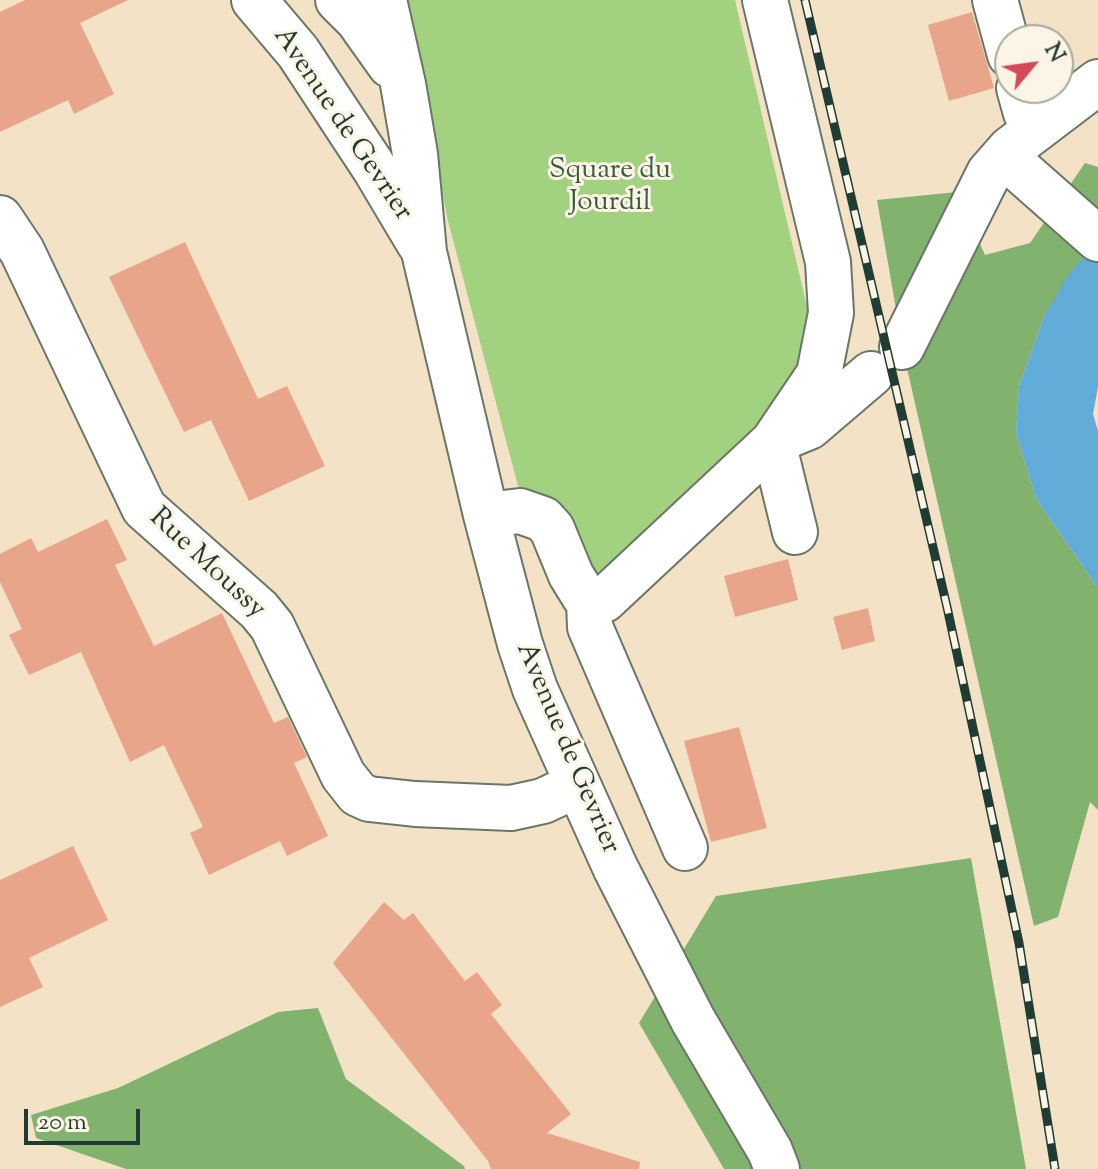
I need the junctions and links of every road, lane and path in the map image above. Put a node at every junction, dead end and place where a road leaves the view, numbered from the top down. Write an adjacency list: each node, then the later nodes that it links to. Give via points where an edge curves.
1 (254, 0): 12 (street, Avenue de Gevrier, via 306,63)
2 (338, 0): 8 (street, Avenue de Gevrier)
3 (384, 0): 8 (street, Avenue de Gevrier)
4 (765, 0): 13 (street, via 828,262 831,313 819,374)
5 (995, 0): 6 (street)
6 (1002, 24)
7 (1098, 82): 9 (street)
8 (403, 84): 12 (street, Avenue de Gevrier)
9 (1019, 170): 11 (street); 13 (street, via 989,173 886,361 809,427)
10 (0, 218): 17 (street, Rue Moussy, via 22,251 144,508 272,626 343,775 358,794 415,804 511,808)
11 (1098, 239)
12 (424, 252): 14 (street, Avenue de Gevrier)
13 (773, 442): 15 (street); 16 (street, via 604,600)
14 (486, 515): 16 (street, via 520,511 543,519); 17 (street, Avenue de Gevrier, via 530,674)
15 (795, 532)
16 (589, 602): 18 (street, via 590,627)
17 (577, 785): 19 (street, Avenue de Gevrier, via 693,1020)
18 (685, 848)
19 (777, 1169)

